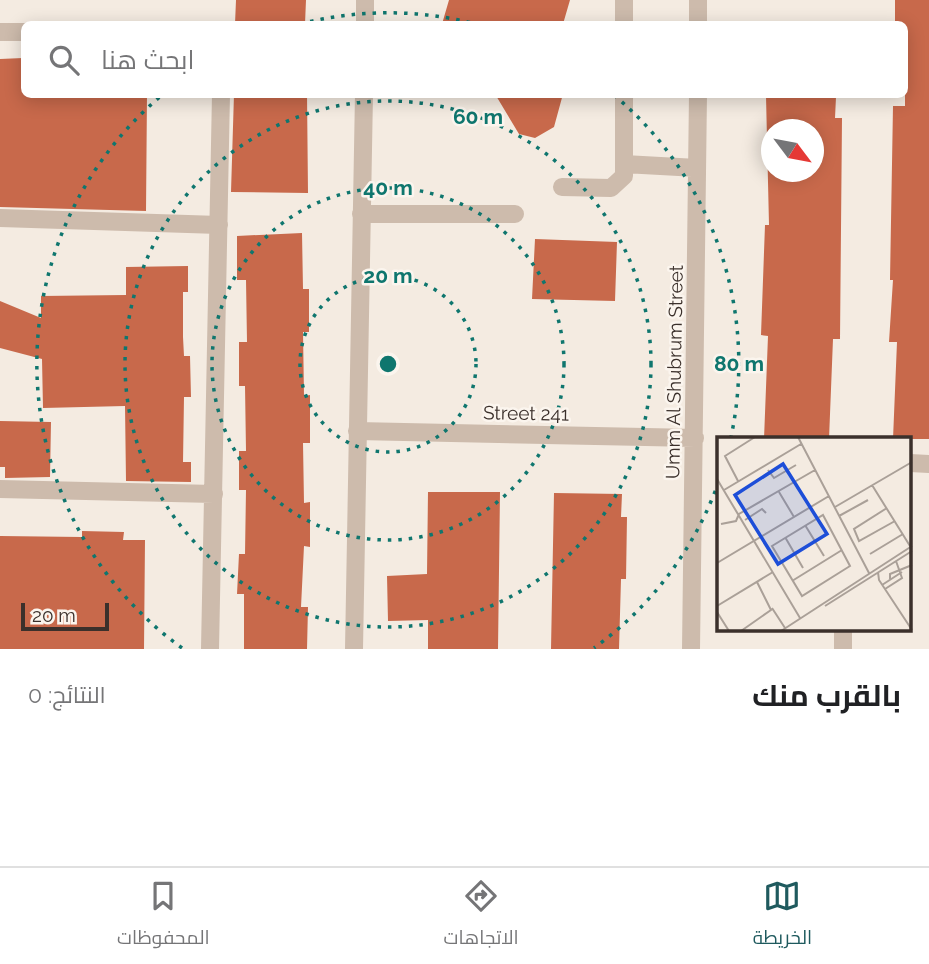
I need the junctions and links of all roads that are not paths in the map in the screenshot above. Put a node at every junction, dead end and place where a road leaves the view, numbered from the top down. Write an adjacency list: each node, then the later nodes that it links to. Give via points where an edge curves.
1 (365, 0): 4 (street)
2 (624, 0): 5 (street)
3 (698, 0): 6 (street)
4 (365, 21)
5 (624, 21)
6 (698, 21)
7 (0, 32): 8 (street)
8 (21, 32)
9 (221, 98): 19 (street)
10 (363, 98): 16 (street)
11 (624, 98): 13 (street)
12 (698, 98): 14 (street, Umm Al Shubrum Street)
13 (624, 164): 14 (street); 15 (street, via 624,176 611,188)
14 (697, 168): 21 (street, Umm Al Shubrum Street)
15 (562, 187)
16 (361, 214): 17 (street); 20 (street)
17 (515, 214)
18 (0, 218): 19 (street)
19 (219, 225): 23 (street)
20 (357, 431): 21 (street, Street 241); 25 (street)
21 (695, 438): 26 (street, Umm Al Shubrum Street)
22 (0, 489): 23 (street)
23 (214, 494): 24 (street)
24 (210, 649)
25 (354, 649)
26 (691, 649)

